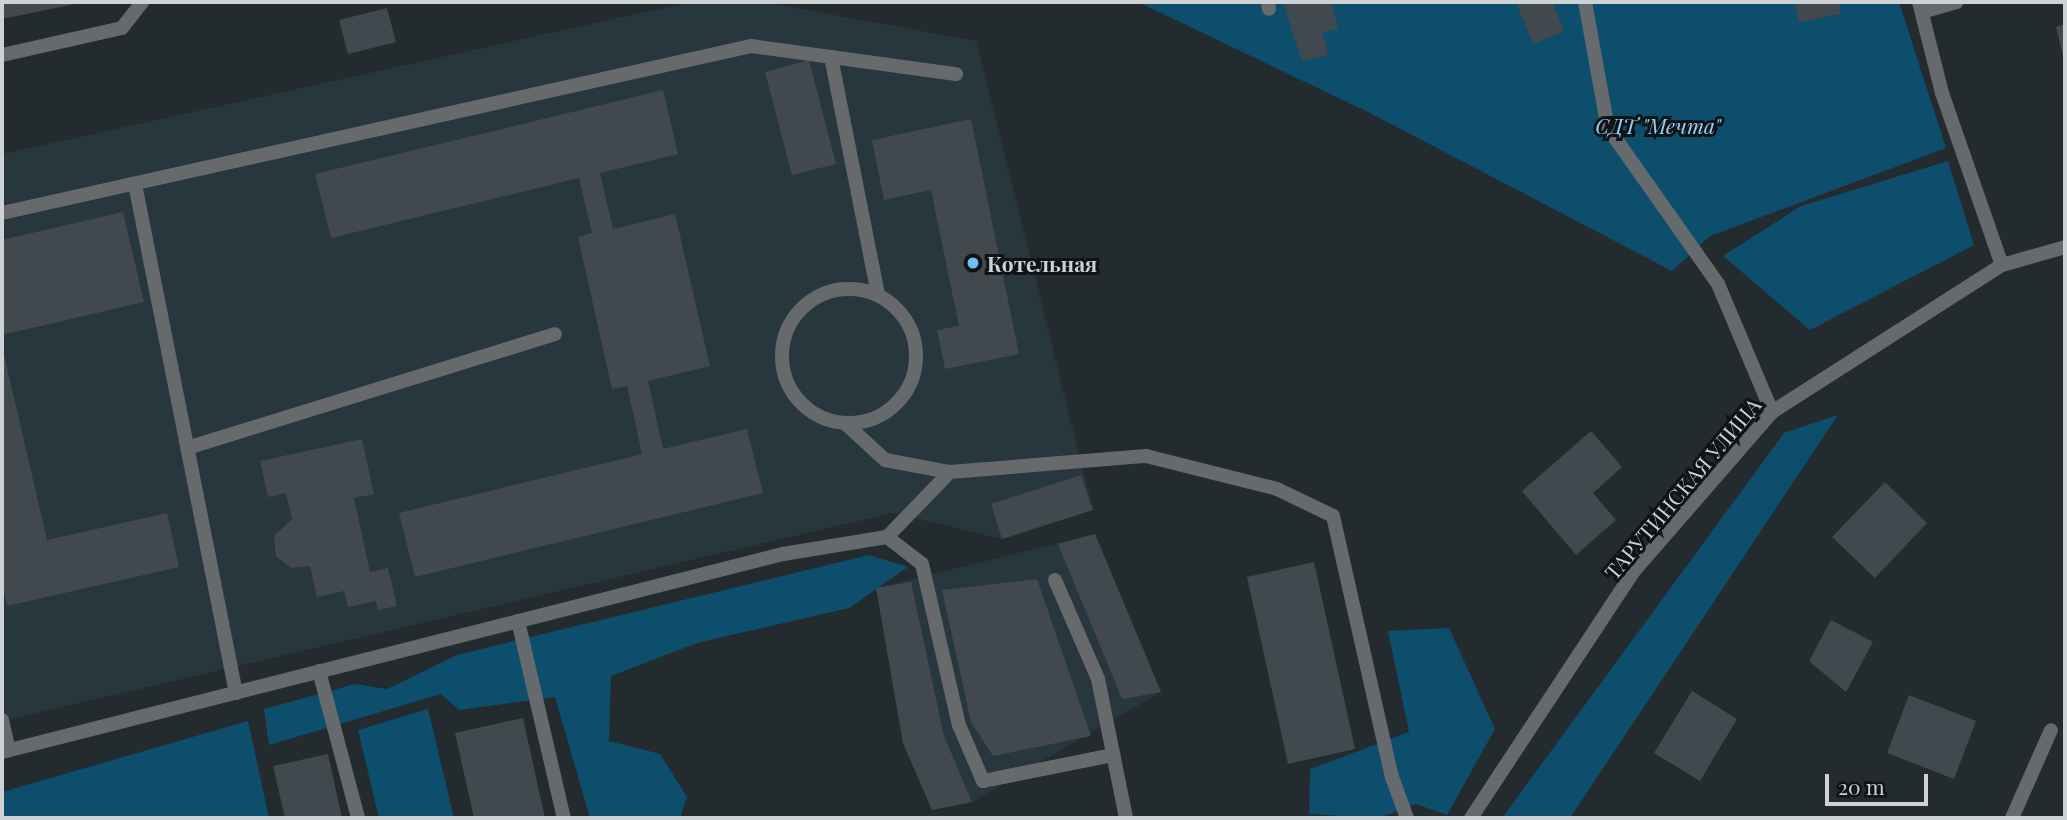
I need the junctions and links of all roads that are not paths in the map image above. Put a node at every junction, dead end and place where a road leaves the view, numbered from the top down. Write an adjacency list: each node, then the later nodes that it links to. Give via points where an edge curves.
1 (142, 2): 5 (street, via 122,28)
2 (1585, 2): 14 (street, via 1608,128 1718,284)
3 (1957, 2): 4 (street)
4 (1921, 7): 11 (street, via 1942,93)
5 (2, 55)
6 (831, 57): 7 (street); 8 (street, via 751,46); 12 (street)
7 (956, 74)
8 (135, 184): 9 (street); 16 (street)
9 (2, 214)
10 (2065, 247): 11 (street, ТАРУТИНСКАЯ УЛИЦА)
11 (2002, 265): 14 (street, ТАРУТИНСКАЯ УЛИЦА)
12 (878, 295): 15 (street, via 899,310 913,332 911,385 895,406 872,420); 15 (street, via 852,288 826,292 803,306 788,328 781,353 799,402 820,418)
13 (555, 334): 16 (street)
14 (1772, 412): 31 (street, ТАРУТИНСКАЯ УЛИЦА, via 1634,571)
15 (846, 424): 17 (street, via 885,460)
16 (187, 448): 22 (street)
17 (950, 472): 18 (street); 30 (street, via 1146,456 1277,489 1333,516)
18 (887, 537): 20 (street, via 783,554); 26 (street, via 922,564 959,725 984,781)
19 (1055, 580): 26 (street, via 1098,679)
20 (518, 621): 21 (street); 28 (street)
21 (319, 671): 22 (street); 27 (street)
22 (236, 692): 25 (street)
23 (2, 720): 25 (street)
24 (2051, 730): 32 (street)
25 (5, 751)
26 (1113, 755): 29 (street)
27 (358, 818)
28 (564, 818)
29 (1126, 818)
30 (1407, 818)
31 (1471, 818)
32 (2012, 818)

